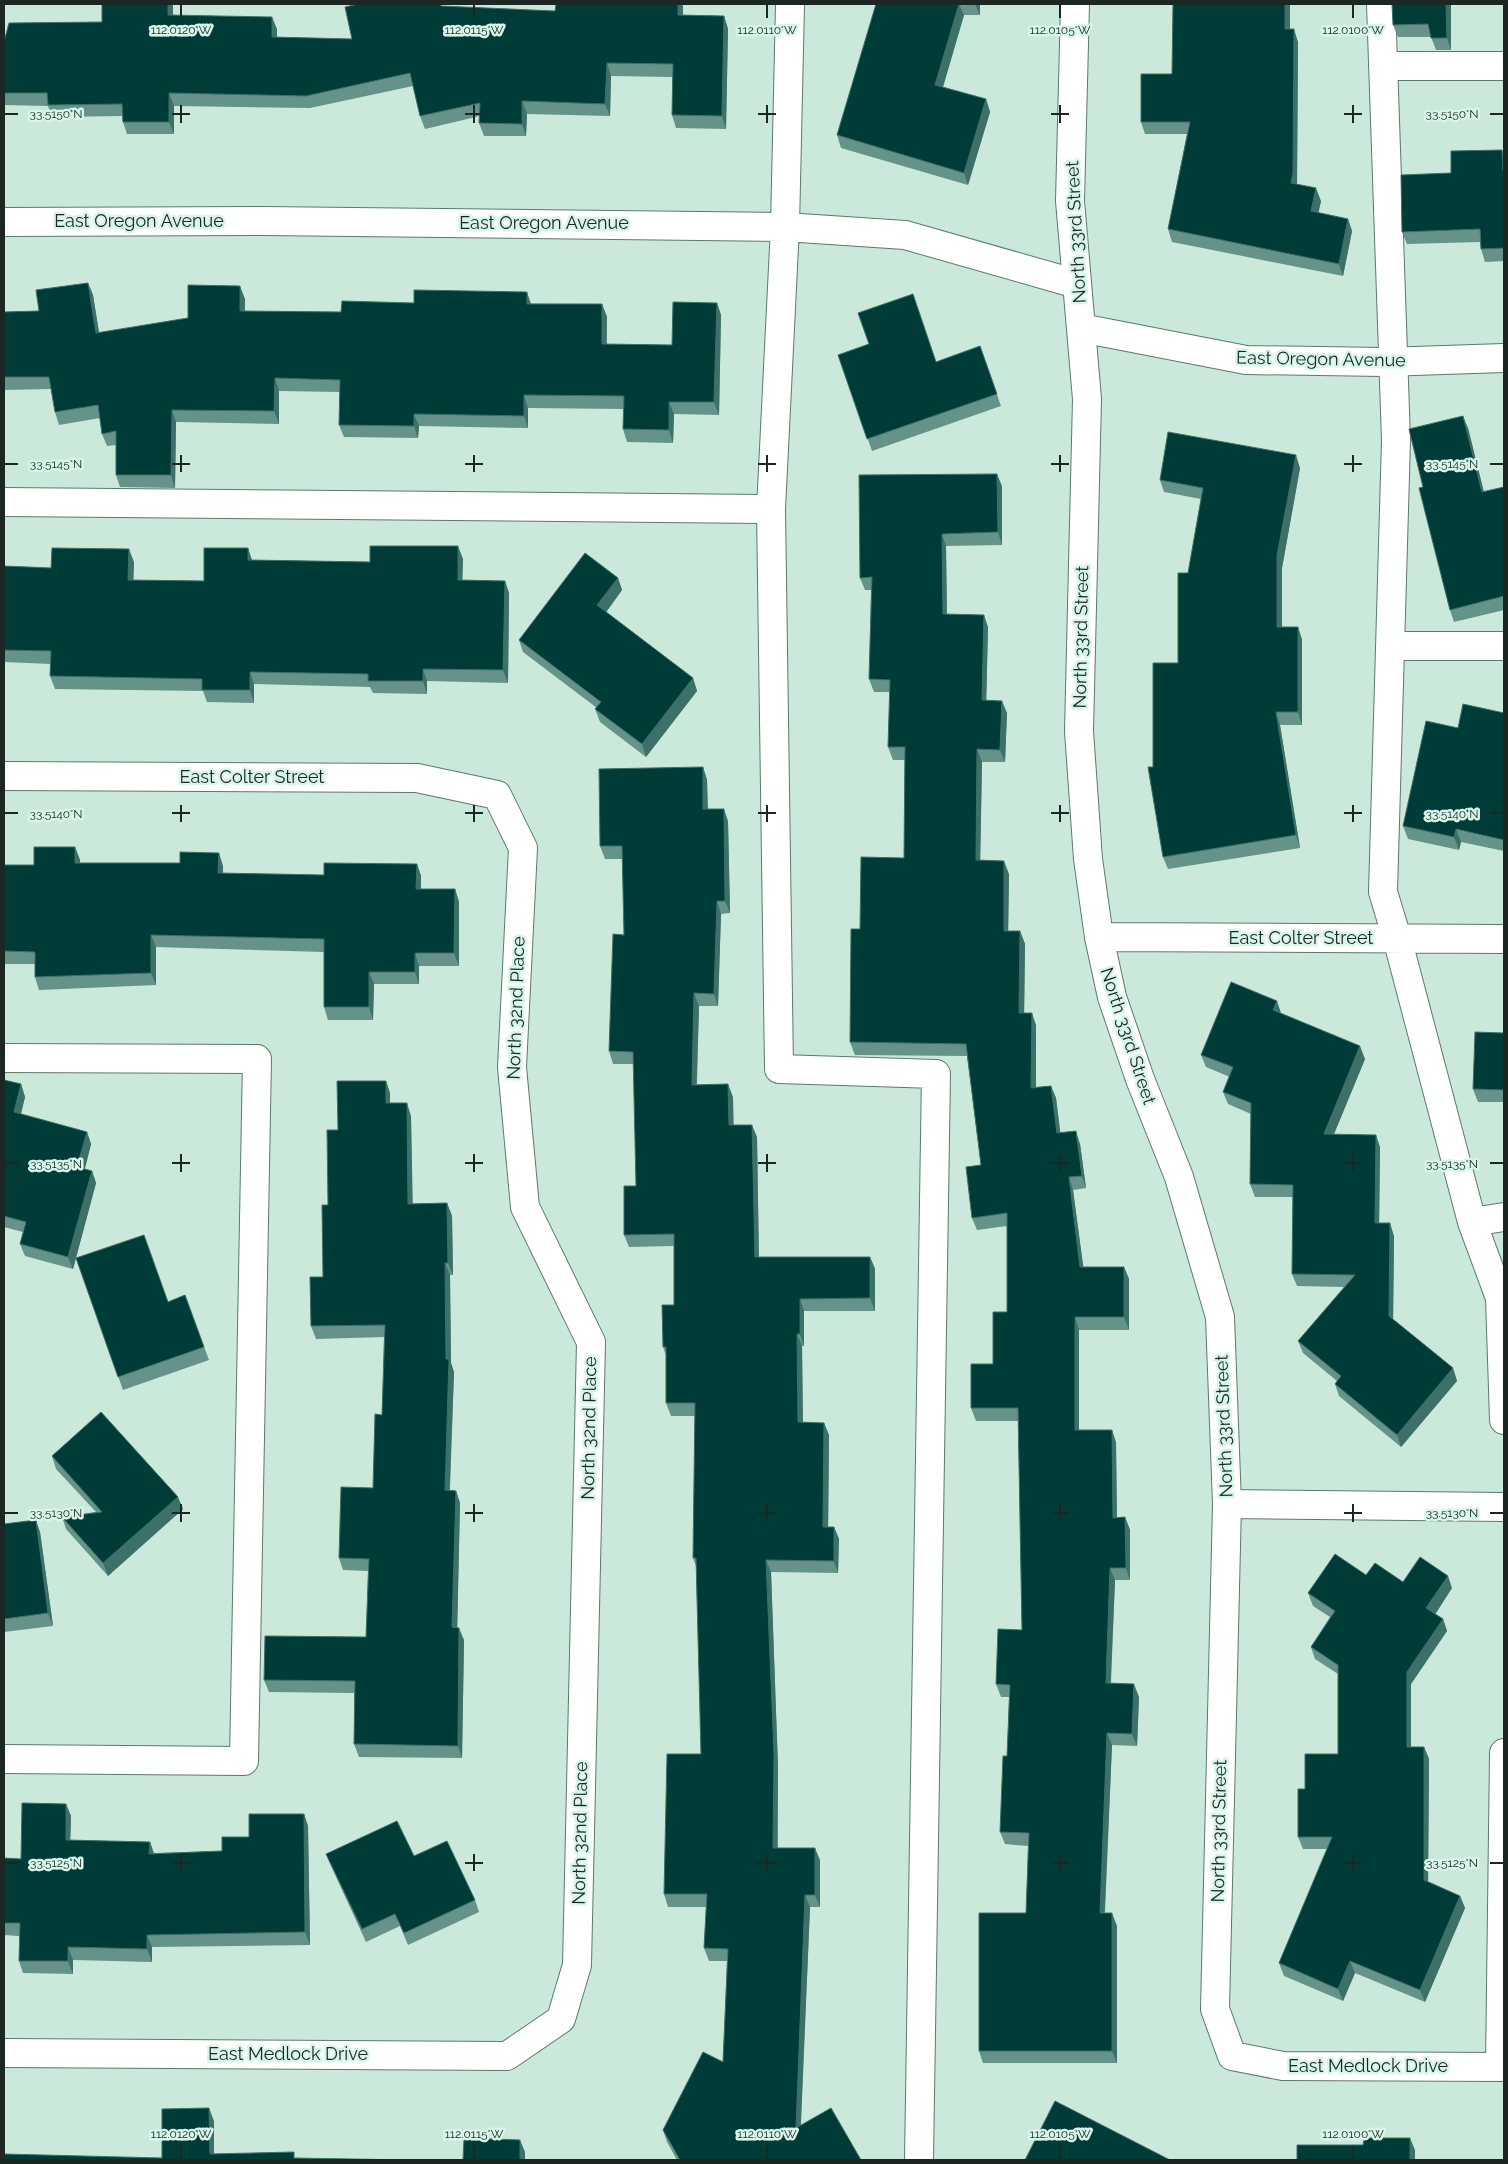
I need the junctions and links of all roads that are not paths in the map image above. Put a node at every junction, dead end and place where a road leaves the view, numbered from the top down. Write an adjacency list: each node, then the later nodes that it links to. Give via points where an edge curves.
1 (790, 4): 7 (street)
2 (1074, 4): 8 (street, North 33rd Street, via 1070,201)
3 (1382, 4): 4 (street)
4 (1383, 66): 5 (street); 11 (street)
5 (1504, 66)
6 (4, 222): 7 (street, East Oregon Avenue, via 273,221)
7 (785, 227): 8 (street, East Oregon Avenue, via 905,235); 13 (street)
8 (1078, 284): 9 (street, North 33rd Street)
9 (1081, 328): 11 (street, East Oregon Avenue, via 1246,360); 18 (street, North 33rd Street, via 1087,399 1079,731 1088,859)
10 (1504, 358): 11 (street, East Oregon Avenue)
11 (1393, 362): 14 (street, via 1396,440)
12 (4, 502): 13 (street)
13 (771, 509): 34 (street, via 779,1069 936,1074)
14 (1390, 646): 15 (street); 19 (street, via 1383,892)
15 (1504, 646)
16 (4, 776): 17 (street, East Colter Street, via 416,778)
17 (497, 795): 30 (street, North 32nd Place, via 523,848 512,1067 525,1207 590,1342 577,1965)
18 (1098, 936): 19 (street, East Colter Street); 25 (street, North 33rd Street, via 1112,997 1179,1177 1220,1317)
19 (1397, 938): 20 (street, East Colter Street); 23 (street)
20 (1504, 938)
21 (4, 1058): 28 (street, via 257,1059 244,1761)
22 (1504, 1217): 23 (street)
23 (1472, 1222): 24 (street, via 1500,1298)
24 (1504, 1420)
25 (1227, 1504): 26 (street); 32 (street, North 33rd Street, via 1215,2010)
26 (1504, 1506)
27 (1504, 1753): 29 (street)
28 (4, 1759)
29 (1504, 1779): 33 (street)
30 (561, 2019): 31 (street, East Medlock Drive, via 507,2056)
31 (4, 2053)
32 (1232, 2056): 33 (street, East Medlock Drive, via 1282,2066)
33 (1502, 2067)
34 (919, 2160)

